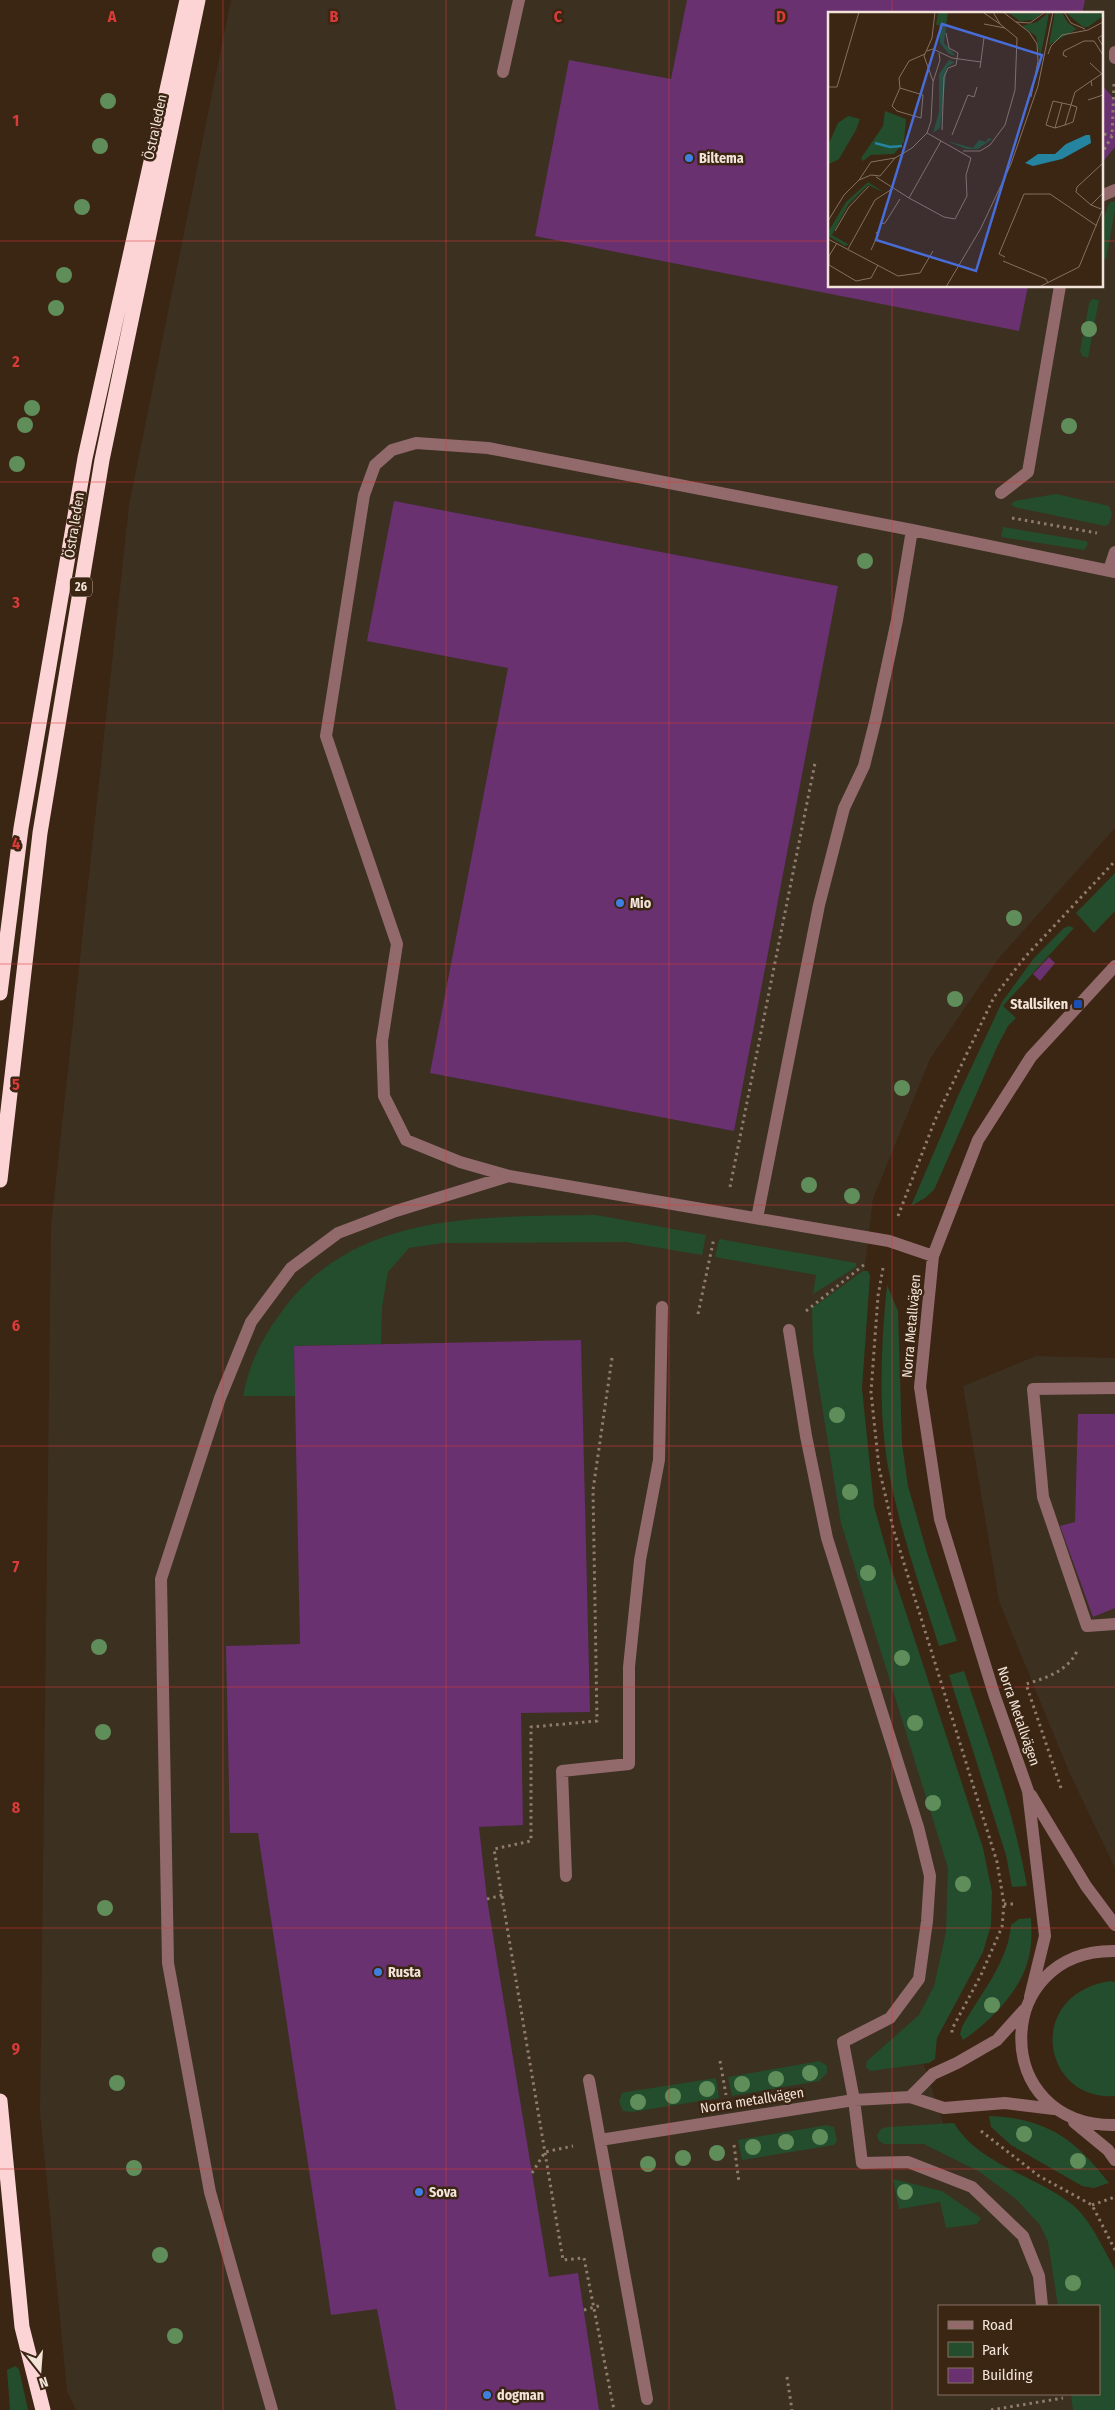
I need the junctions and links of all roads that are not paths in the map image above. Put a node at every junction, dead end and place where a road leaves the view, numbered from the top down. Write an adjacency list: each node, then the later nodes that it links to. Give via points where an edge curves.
1 (187, 0): 15 (highway, Östra leden / 26, via 85,458 20,828)
2 (198, 0): 17 (highway, Östra leden / 26, via 102,460 40,833)
3 (519, 0): 6 (street)
4 (1115, 52): 5 (street)
5 (1115, 58)
6 (503, 72)
7 (1115, 190): 8 (street)
8 (1102, 196)
9 (1060, 288): 10 (street, via 1028,472)
10 (1001, 493)
11 (912, 530): 13 (street); 16 (street, via 488,448 416,443 392,450 375,465 364,495 326,736 397,944 382,1041 384,1096 406,1140 460,1162); 18 (street, via 876,718 864,766 844,808 819,905)
12 (1115, 552): 13 (street)
13 (1112, 571)
14 (1115, 966): 19 (street, Norra Metallvägen, via 1031,1057 978,1140)
15 (0, 993)
16 (509, 1176): 18 (street); 42 (street, via 396,1211 338,1233 291,1268 251,1322 220,1398 161,1579 168,1963 210,2192)
17 (0, 1180)
18 (757, 1218): 19 (street, via 889,1241)
19 (933, 1256): 24 (street, Norra Metallvägen, via 920,1387 940,1519)
20 (662, 1308): 25 (street, via 659,1460 640,1560 629,1668 629,1764 562,1771)
21 (789, 1330): 32 (street, via 827,1538 918,1827 930,1876 919,1979 890,2018 843,2042)
22 (1115, 1388): 23 (street, via 1033,1389 1043,1497 1087,1626)
23 (1115, 1624)
24 (1028, 1791): 26 (street, Norra Metallvägen, via 1086,1886); 28 (street, Norra Metallvägen, via 1044,1936)
25 (566, 1876)
26 (1115, 1925)
27 (1115, 1951): 28 (street, via 1096,1950 1069,1959 1047,1974)
28 (1030, 1997): 29 (street)
29 (1024, 2010): 31 (street, via 997,2040 933,2074); 34 (street, via 1020,2037 1024,2064 1036,2088)
30 (590, 2080): 37 (street)
31 (910, 2097): 32 (street, Norra metallvägen); 34 (street, via 944,2108 1005,2103)
32 (854, 2100): 37 (street, Norra metallvägen); 39 (street, via 862,2163 908,2162 972,2187 1023,2236 1039,2276)
33 (0, 2101): 41 (highway, via 22,2327)
34 (1054, 2108): 35 (street)
35 (1069, 2117): 36 (street, via 1095,2125); 38 (street, via 1108,2150)
36 (1115, 2125)
37 (600, 2140): 40 (street)
38 (1115, 2160)
39 (1042, 2305)
40 (647, 2399)
41 (43, 2410)
42 (272, 2410)

